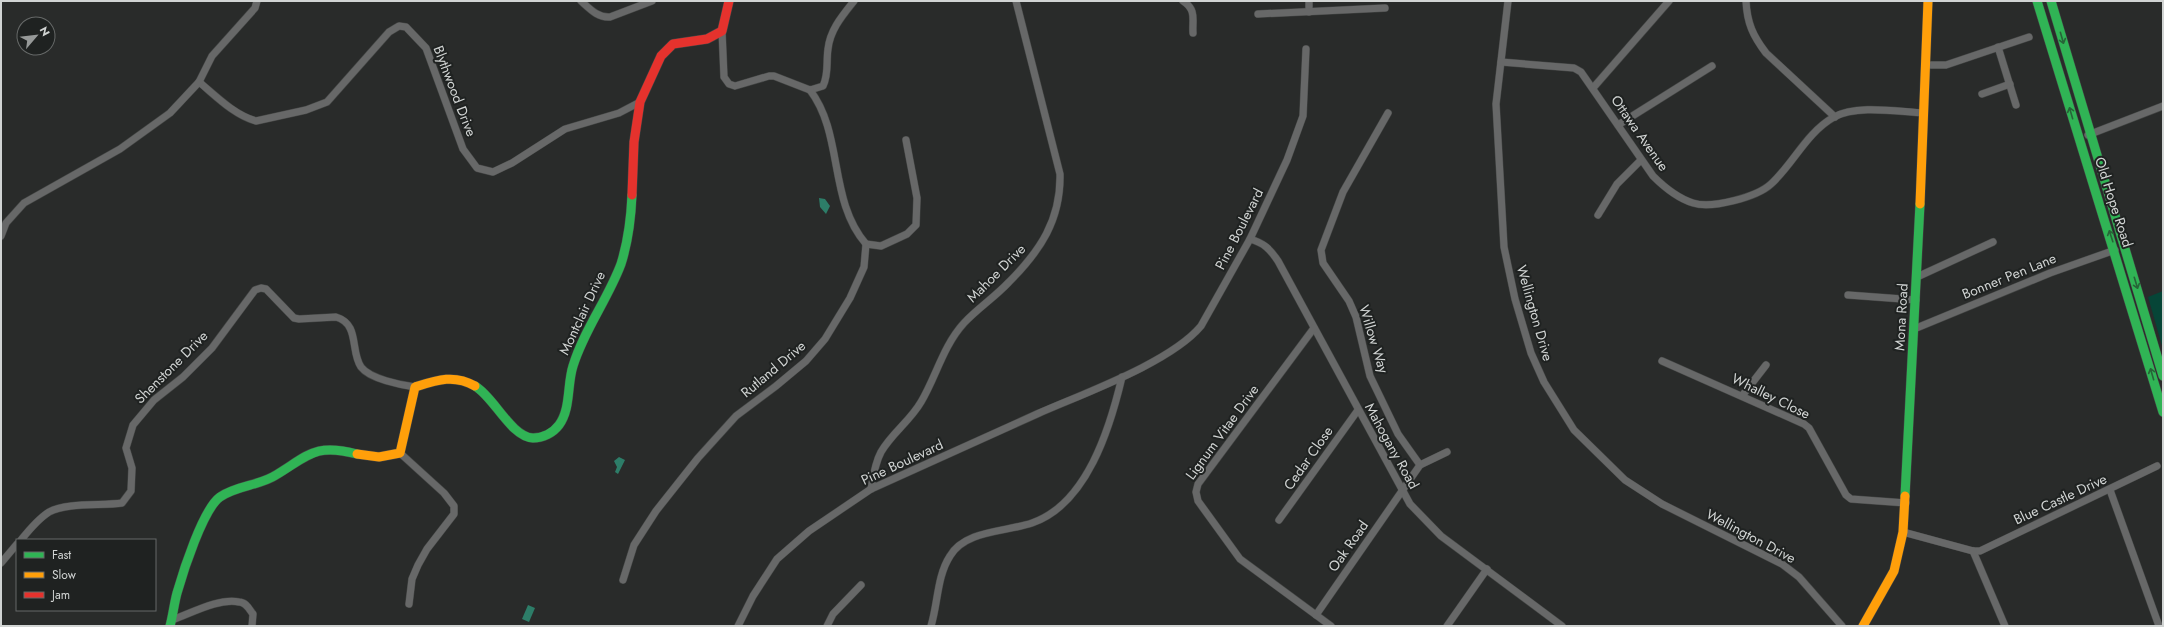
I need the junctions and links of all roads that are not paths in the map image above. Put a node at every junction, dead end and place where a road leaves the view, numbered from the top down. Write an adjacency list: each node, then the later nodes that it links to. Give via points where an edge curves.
1 (256, 1): 26 (street, via 255,8 212,56)
2 (581, 1): 3 (street, via 597,14 610,17)
3 (652, 1)
4 (729, 1): 18 (street)
5 (854, 1): 29 (street, via 833,31 828,49 827,77 823,86)
6 (1016, 1): 65 (street, Mahoe Drive, via 1060,174 1057,210 1049,231 1035,252 1009,282 963,323 939,362 922,401 881,452)
7 (1183, 1): 19 (street, via 1190,5 1193,11)
8 (1309, 1): 16 (street)
9 (1508, 1): 23 (street, Wellington Drive)
10 (1669, 1): 28 (street)
11 (1746, 1): 36 (street, via 1751,32 1762,48)
12 (2037, 1): 39 (street, Old Hope Road, one-way to 12)
13 (2051, 1): 38 (street, Old Hope Road, one-way to 38)
14 (1928, 2): 24 (street, Mona Road)
15 (1385, 8): 16 (street)
16 (1309, 12): 17 (street)
17 (1258, 14)
18 (722, 31): 29 (street, via 724,77 729,84 735,86 774,76); 31 (street, Montclair Drive, via 706,39 682,40 671,44 663,51)
19 (1194, 33)
20 (2029, 37): 21 (street)
21 (1998, 48): 24 (street, via 1946,65); 27 (street)
22 (1306, 49): 44 (street, Pine Boulevard, via 1303,116 1287,160)
23 (1501, 62): 28 (street, Ottawa Avenue, via 1574,68 1581,72); 88 (street, Wellington Drive, via 1496,104 1504,247 1515,300 1531,353 1557,405 1574,430 1625,480 1662,504 1782,564 1799,577)
24 (1925, 65): 35 (street, Mona Road)
25 (1712, 66): 37 (street)
26 (199, 82): 31 (street, Blythwood Drive, via 248,119 256,121 306,110 327,102 389,32 399,26 406,27 426,48 463,149 477,168 493,172 512,163 564,129 619,113); 43 (street, via 170,113 120,149 24,203 14,211)
27 (2010, 84): 30 (street); 32 (street)
28 (1593, 88): 37 (street, Ottawa Avenue)
29 (810, 90): 46 (street, via 827,120 847,215)
30 (1982, 94)
31 (640, 102): 57 (street, Montclair Drive, via 634,150 632,204 621,260 572,367 563,420 558,428 544,437 527,437 510,425 482,389 460,380 449,378)
32 (2016, 105)
33 (2163, 106): 38 (street)
34 (1388, 113): 63 (street, Willow Way, via 1343,192 1321,250 1323,264 1349,301 1356,317 1370,376 1398,434)
35 (1924, 114): 36 (street, Ottawa Avenue, via 1872,110); 48 (street, Mona Road)
36 (1835, 117): 41 (street, Ottawa Avenue, via 1816,130 1771,184 1745,197 1729,201 1694,204 1666,189)
37 (1618, 125): 41 (street, Ottawa Avenue)
38 (2090, 134): 39 (street); 55 (street, Old Hope Road, one-way to 55)
39 (2078, 139): 47 (street, Old Hope Road, one-way to 39)
40 (906, 140): 46 (street, via 917,198 916,225 907,234 881,246)
41 (1641, 160): 42 (street, via 1617,184)
42 (1598, 215)
43 (1, 236)
44 (1250, 239): 51 (street, Mahogany Road, via 1262,242 1270,249); 56 (street, Pine Boulevard, via 1201,326 1193,335 1182,344)
45 (1993, 242): 48 (street)
46 (866, 244): 76 (street, Rutland Drive, via 864,267 850,298 825,339 806,362 736,416 698,458 656,511 634,545)
47 (2115, 250): 52 (street, Bonner Pen Lane, via 2050,273); 60 (street, Old Hope Road, one-way to 47)
48 (1917, 276): 50 (street, Mona Road)
49 (1848, 294): 50 (street)
50 (1916, 300): 52 (street, Mona Road)
51 (1314, 328): 59 (street, Mahogany Road); 79 (street, Lignum Vitae Drive, via 1198,484 1196,492 1198,501 1240,559)
52 (1914, 329): 68 (street, Mona Road)
53 (1662, 361): 58 (street, Whalley Close)
54 (1766, 365): 58 (street)
55 (2163, 376)
56 (1122, 377): 65 (street, Pine Boulevard); 84 (street, via 1114,414 1098,452 1074,494 1034,523 968,539 959,546 950,555 942,574)
57 (415, 387): 62 (street); 71 (street, Shenstone Drive, via 395,384 365,371 358,360 352,332 342,319 294,318 266,289 255,290 212,348 183,377 154,400 133,425 126,448 132,468 131,491 122,503 72,506 50,512)
58 (1742, 396): 68 (street, Whalley Close, via 1809,428 1846,495 1851,499)
59 (1358, 410): 67 (street, Mahogany Road); 69 (street, Cedar Close)
60 (2163, 412)
61 (1447, 452): 63 (street)
62 (400, 453): 78 (street, via 444,493 454,506 454,514 418,565 412,579); 80 (street, via 378,459 322,450 306,455 272,478 218,498 209,510 178,590)
63 (1420, 464): 67 (street)
64 (2157, 466): 66 (street, Blue Castle Drive)
65 (871, 489): 82 (street, Pine Boulevard, via 808,531 777,558)
66 (2110, 490): 73 (street, Blue Castle Drive, via 1988,547); 91 (street)
67 (1402, 492): 75 (street, Mahogany Road, via 1420,516 1441,536); 79 (street, Oak Road)
68 (1906, 503): 70 (street, Mona Road)
69 (1279, 520)
70 (1903, 532): 73 (street); 89 (street, Mona Road, via 1894,571)
71 (22, 539)
72 (16, 545): 74 (street)
73 (1973, 551): 90 (street)
74 (1, 563)
75 (1487, 569): 86 (street); 87 (street, Mahogany Road)
76 (623, 580)
77 (861, 585): 83 (street, via 833,614)
78 (409, 604)
79 (1316, 615): 85 (street, Lignum Vitae Drive)
80 (171, 623): 81 (street, via 223,602 240,602 253,614)
81 (252, 626)
82 (738, 626)
83 (827, 626)
84 (931, 626)
85 (1331, 626)
86 (1447, 626)
87 (1562, 626)
88 (1842, 626)
89 (1863, 626)
90 (2005, 626)
91 (2159, 626)

